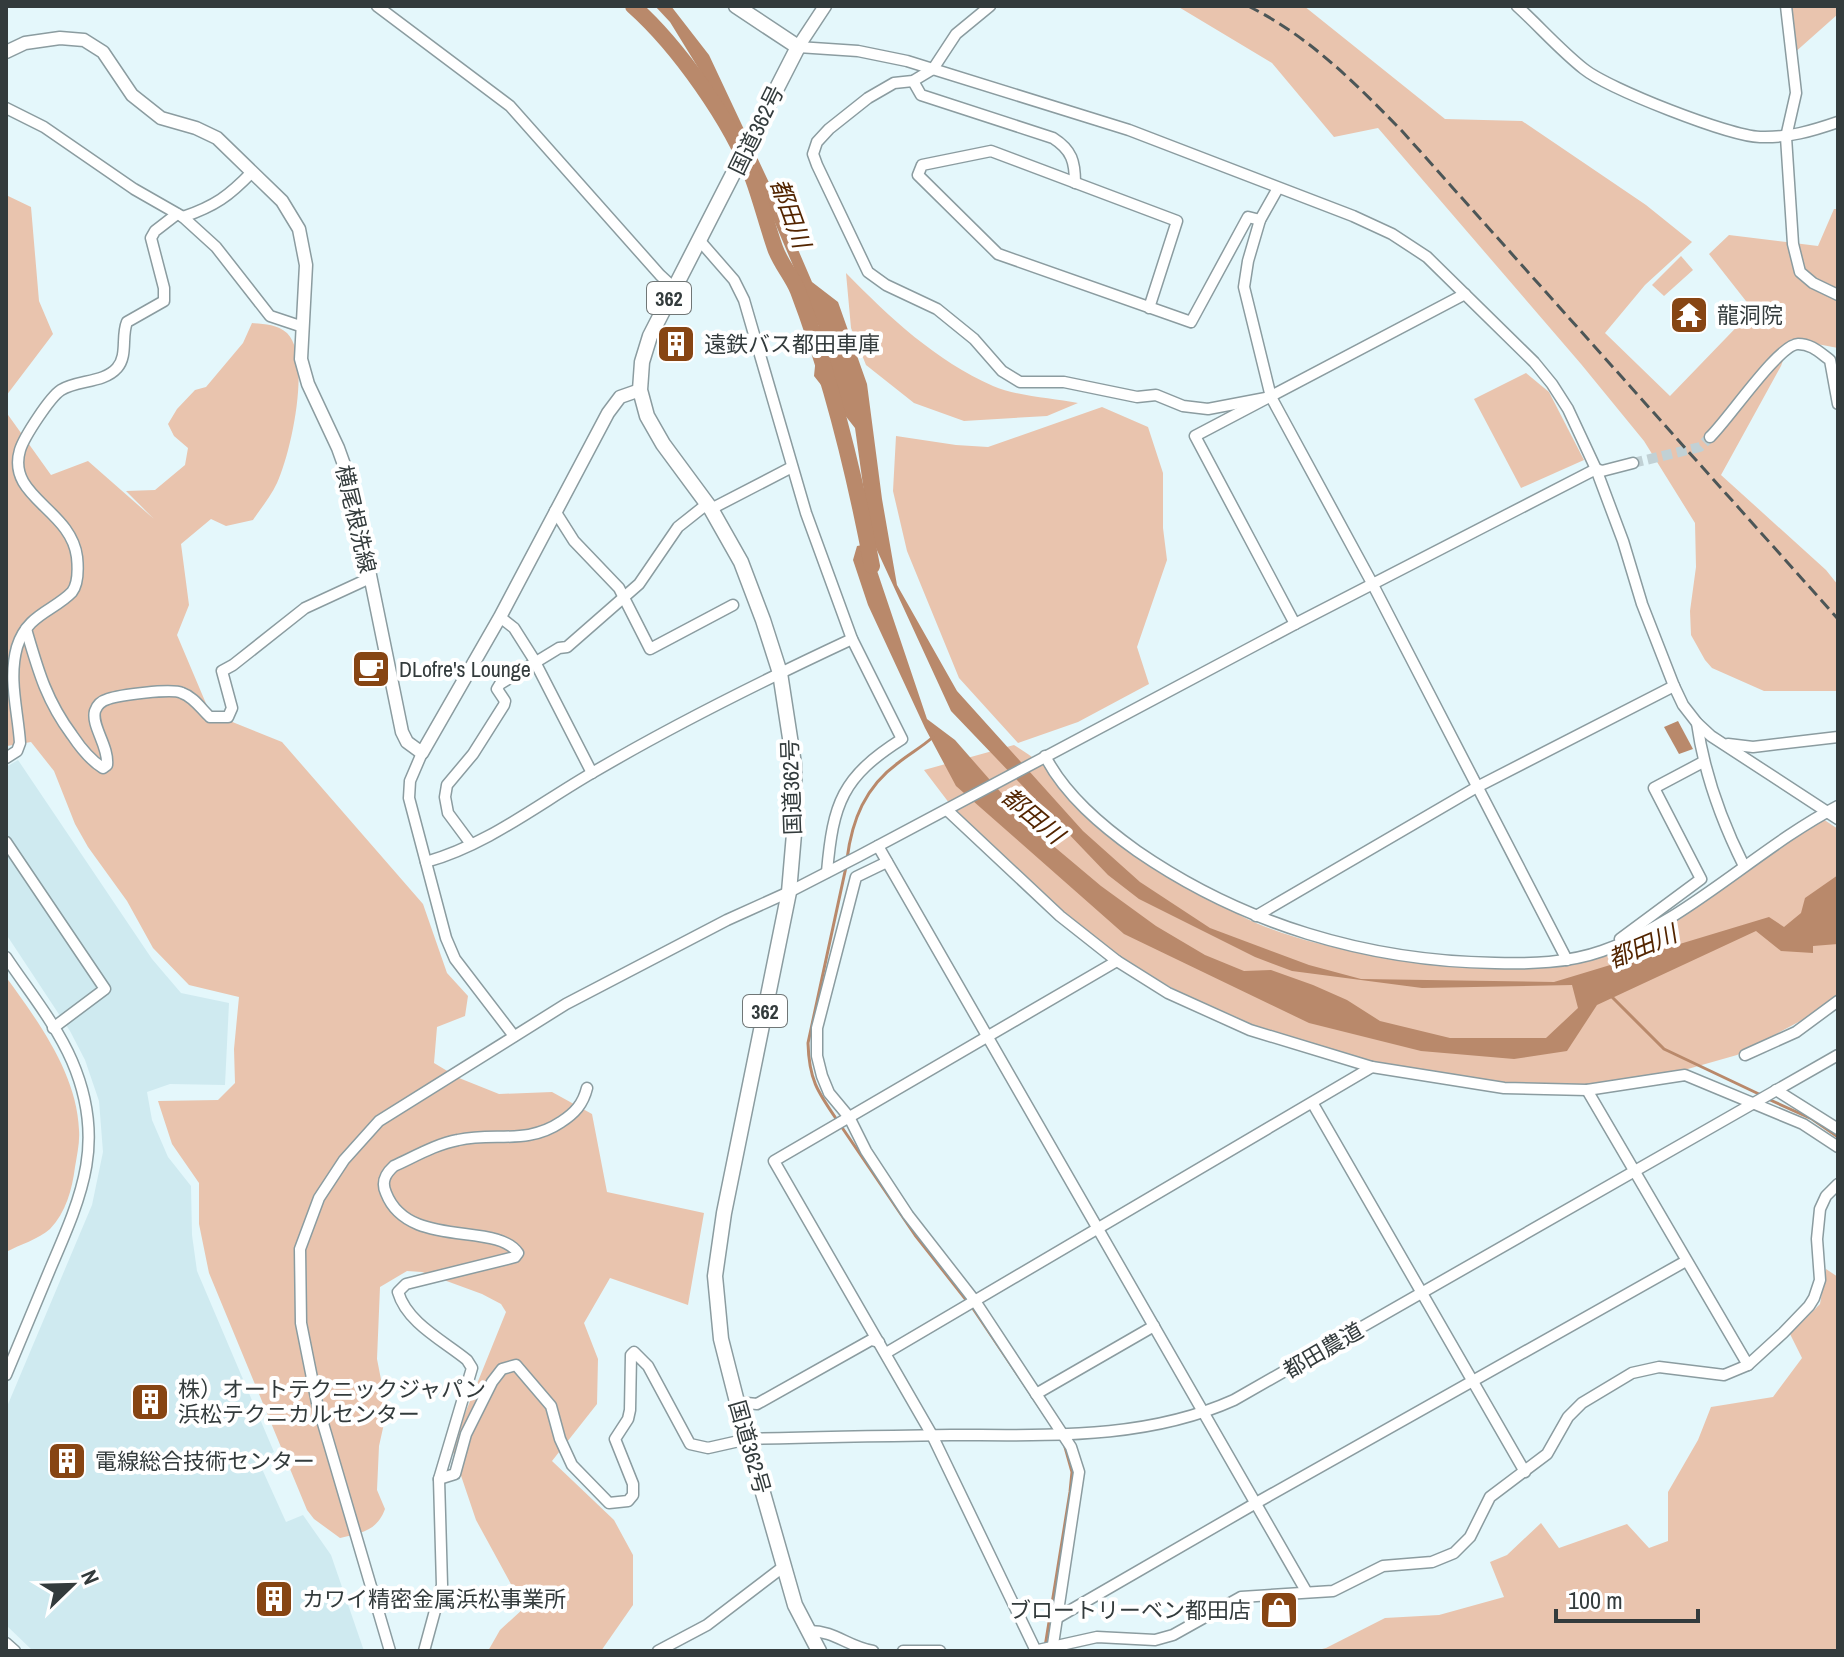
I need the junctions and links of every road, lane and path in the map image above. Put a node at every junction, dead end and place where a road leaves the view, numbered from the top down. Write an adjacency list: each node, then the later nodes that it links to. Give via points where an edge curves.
1 (377, 6): 20 (street, via 510,106)
2 (736, 6): 7 (highway)
3 (825, 6): 7 (main road)
4 (1517, 6): 13 (street, via 1601,81 1717,127 1756,137)
5 (1786, 6): 13 (street, via 1796,93)
6 (984, 7): 9 (street, via 956,34)
7 (798, 47): 9 (street, via 858,51); 19 (highway, 国道362号 / 362)
8 (6, 52): 14 (main road, 横尾根洗線, via 25,43 84,40 103,52 132,95 161,118 217,138)
9 (933, 69): 10 (street); 16 (street, via 1129,130)
10 (913, 81): 15 (street, via 921,95 1053,138 1073,159); 27 (street, via 894,83 868,98 817,142 813,154 868,272 937,309 1020,382 1064,382 1137,397 1156,395 1208,409)
11 (6, 108): 17 (street, via 53,132)
12 (1838, 122): 13 (street)
13 (1786, 137): 22 (street, via 1793,244 1800,272)
14 (252, 172): 17 (street, via 228,197); 24 (main road, 横尾根洗線, via 282,201 299,229 306,265)
15 (1075, 183): 23 (street, via 1177,221); 23 (street, via 991,151 922,165 918,175 998,254)
16 (1278, 188): 18 (street); 21 (street, via 1392,234 1427,257)
17 (180, 215): 24 (street, via 216,247 270,316); 41 (street, via 151,238 164,301 127,322 122,361 114,371 58,392 20,450 21,480 67,529 77,558 72,591)
18 (1260, 220): 23 (street, via 1248,217 1191,322); 27 (street, via 1244,297)
19 (700, 241): 20 (highway, 国道362号 / 362); 31 (street, via 744,300)
20 (674, 288): 26 (highway, 国道362号 / 362, via 650,336)
21 (1465, 294): 27 (street); 32 (street, via 1552,384)
22 (1838, 295)
23 (1149, 308)
24 (303, 327): 35 (main road, 横尾根洗線, via 301,359 352,487)
25 (1834, 360): 28 (street); 29 (street, via 1811,346 1784,349)
26 (640, 390): 33 (highway, 国道362号 / 362, via 663,444); 34 (main road, via 620,397 608,413)
27 (1271, 397): 36 (street); 40 (street, via 1195,436)
28 (1838, 404)
29 (1710, 437)
30 (1633, 463): 32 (street)
31 (792, 467): 33 (street); 42 (street)
32 (1596, 469): 36 (street); 45 (street)
33 (709, 507): 37 (street, via 678,527); 44 (highway, 国道362号 / 362, via 741,562)
34 (555, 511): 37 (street, via 574,541); 39 (main road)
35 (370, 578): 41 (street, via 305,608 222,671 232,708 228,717 210,717 177,691 99,703 94,719 108,757 103,768 51,706); 49 (main road, 横尾根洗線, via 402,732)
36 (1372, 583): 40 (street); 54 (street)
37 (625, 597): 38 (street, via 650,649); 43 (street, via 567,647)
38 (733, 605)
39 (500, 617): 43 (street, via 514,628); 49 (main road)
40 (1295, 624): 51 (street)
41 (26, 629): 50 (street, via 14,664 20,743)
42 (852, 639): 44 (street); 63 (street, via 902,739 853,777 838,804 830,840)
43 (533, 662): 53 (street); 58 (street, via 500,684 504,705 447,785 448,813)
44 (780, 673): 53 (street); 64 (highway, 国道362号 / 362, via 794,764)
45 (1674, 686): 46 (street); 54 (street)
46 (1697, 723): 48 (street); 52 (street)
47 (1838, 737): 48 (street, via 1753,747)
48 (1726, 744): 56 (street)
49 (422, 753): 60 (street, via 409,798)
50 (7, 755)
51 (1045, 756): 55 (street); 65 (street, via 1065,786 1116,835 1196,887)
52 (1703, 762): 62 (street); 66 (street, via 1654,788 1701,879)
53 (592, 773): 58 (street)
54 (1477, 787): 65 (street); 68 (street)
55 (949, 808): 59 (street); 69 (street, via 1060,916)
56 (1834, 813): 62 (street)
57 (6, 842): 71 (street, via 105,989)
58 (471, 844): 60 (street)
59 (878, 846): 61 (street); 63 (street)
60 (426, 862): 72 (street, via 455,959)
61 (887, 862): 73 (street); 82 (street, via 856,877 817,1028 822,1076)
62 (1744, 866): 66 (street, via 1660,924)
63 (831, 869): 64 (street)
64 (789, 892): 72 (street, via 566,1004); 98 (highway, 国道362号 / 362, via 715,1276 721,1339)
65 (1256, 916): 68 (street, via 1339,943 1425,959 1507,964)
66 (1605, 951): 68 (street)
67 (6, 957): 71 (street)
68 (1567, 960)
69 (1117, 961): 73 (street); 76 (street, via 1218,1017)
70 (1838, 1001): 74 (street, via 1796,1032)
71 (53, 1028): 95 (street, via 85,1099 89,1162 73,1216)
72 (514, 1036): 113 (street, via 379,1121 319,1198 300,1249 301,1323 317,1403)
73 (987, 1037): 82 (street); 87 (street)
74 (1745, 1055)
75 (1838, 1055): 79 (street, 都田農道)
76 (1372, 1067): 78 (street, via 1504,1088); 81 (street)
77 (587, 1088): 104 (street, via 573,1114 533,1136 458,1140 386,1174 387,1197 404,1218 433,1230 505,1242 518,1253 406,1284 398,1292 418,1322 472,1368)
78 (1587, 1090): 80 (street, via 1685,1075); 85 (street)
79 (1773, 1091): 80 (street, 都田農道); 83 (street)
80 (1755, 1102): 84 (street); 85 (street, 都田農道)
81 (1313, 1104): 87 (street); 89 (street)
82 (848, 1118): 90 (street); 92 (street, via 774,1161)
83 (1838, 1129)
84 (1838, 1147)
85 (1635, 1171): 88 (street); 89 (street, 都田農道)
86 (1838, 1184): 94 (street, via 1820,1209 1820,1280 1814,1298)
87 (1099, 1230): 90 (street); 91 (street)
88 (1686, 1261): 94 (street); 96 (street)
89 (1422, 1294): 96 (street); 99 (street, 都田農道)
90 (971, 1303): 93 (street); 97 (street)
91 (1154, 1326): 97 (street); 99 (street)
92 (879, 1342): 93 (street); 98 (street, via 871,1340 757,1404)
93 (886, 1353): 101 (street)
94 (1748, 1365): 103 (street, via 1724,1375 1659,1367 1632,1373 1582,1403 1547,1454)
95 (6, 1375)
96 (1472, 1380): 103 (street); 105 (street)
97 (1036, 1394): 100 (street)
98 (737, 1402): 102 (highway, 国道362号 / 362)
99 (1205, 1414): 100 (street, 都田農道, via 1164,1425); 105 (street)
100 (1062, 1434): 101 (street, 都田農道); 108 (street, via 1079,1472)
101 (932, 1435): 102 (street, 都田農道); 111 (street)
102 (748, 1439): 104 (street, 都田農道, via 708,1448 690,1444 648,1366 634,1352 630,1410 615,1439 633,1495 628,1501 609,1503 572,1465 551,1406 516,1365 502,1369 482,1400 455,1474); 106 (highway, 国道362号 / 362)
103 (1525, 1472): 107 (street, via 1490,1497 1470,1537 1454,1553 1432,1562 1383,1566 1333,1591)
104 (439, 1479): 114 (street, via 442,1585)
105 (1256, 1503): 107 (street); 108 (street)
106 (783, 1567): 109 (highway, 国道362号 / 362); 115 (street, via 707,1625)
107 (1306, 1591): 111 (street, via 1241,1597 1155,1640 1097,1637)
108 (1057, 1618): 111 (street)
109 (809, 1631): 116 (highway, 国道362号 / 362); 117 (street, via 827,1631)
110 (6, 1643): 112 (street)
111 (1044, 1650)
112 (15, 1651)
113 (390, 1651)
114 (424, 1651)
115 (658, 1651)
116 (819, 1651)
117 (873, 1651)
118 (903, 1651): 119 (street)
119 (940, 1651)

